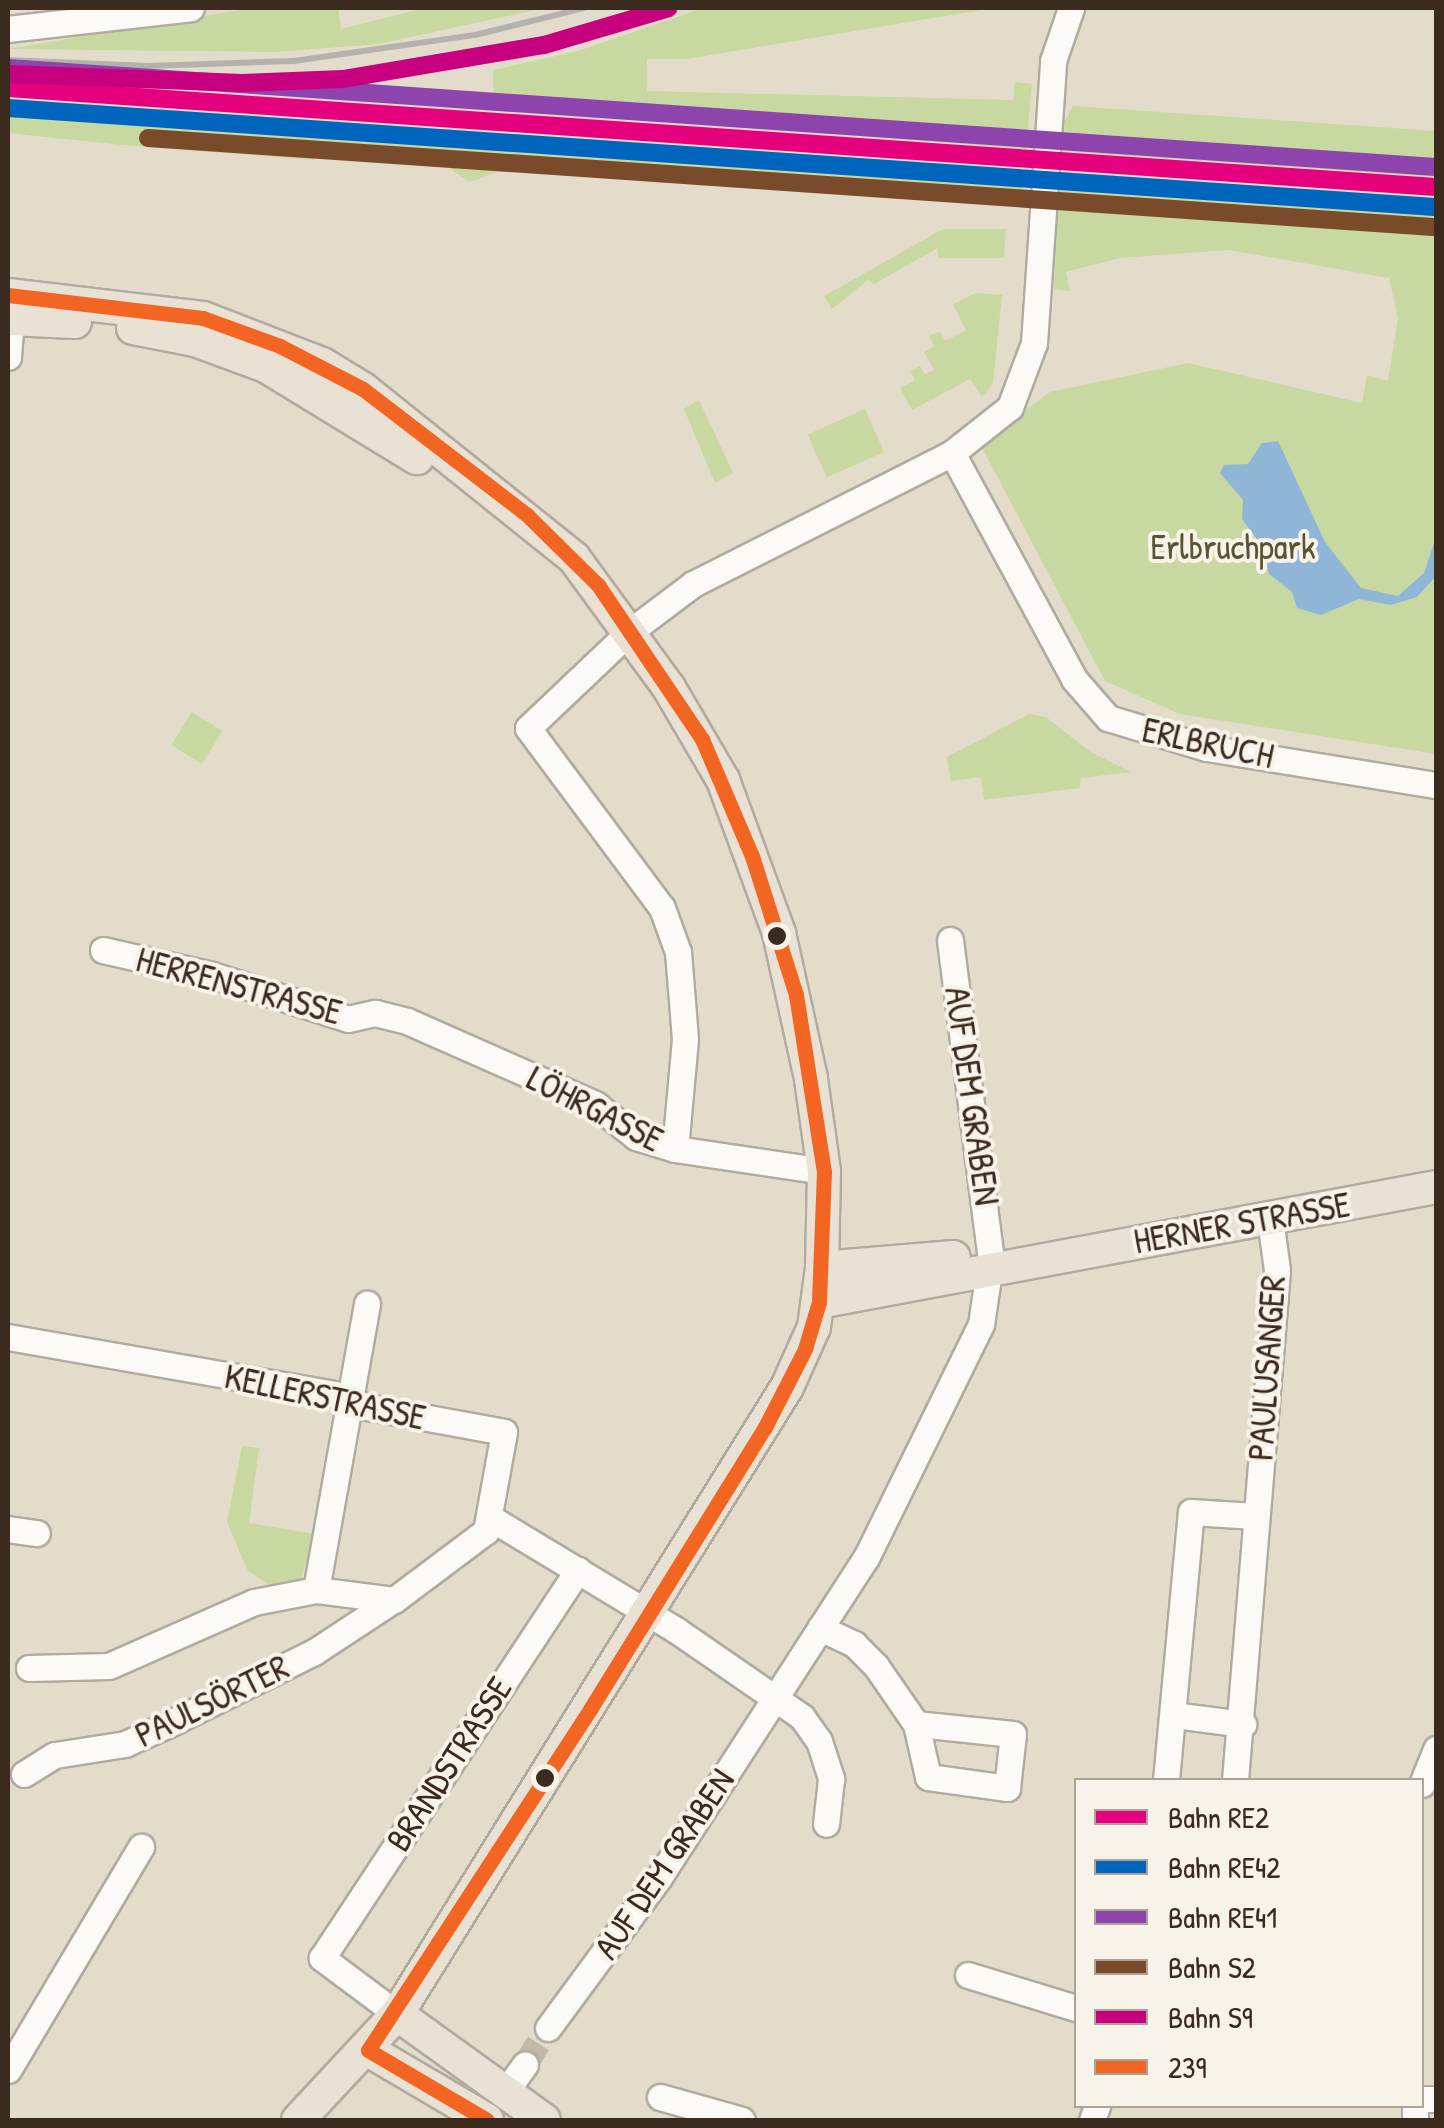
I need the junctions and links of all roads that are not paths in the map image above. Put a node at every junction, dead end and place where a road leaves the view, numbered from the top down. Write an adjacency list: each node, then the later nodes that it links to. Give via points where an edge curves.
1 (190, 8): 3 (street)
2 (1071, 8): 6 (street, via 1052,61 1028,373 1010,407)
3 (8, 29)
4 (10, 307): 5 (street); 7 (main road, via 203,318 322,364 527,515 598,585)
5 (8, 357)
6 (952, 453): 7 (street, via 736,558); 8 (street, ERLBRUCH, via 1074,680 1108,718 1208,748)
7 (628, 633): 12 (street, via 528,728 662,908 678,952 686,1040); 13 (main road, via 702,739 752,856 796,996)
8 (1436, 785)
9 (950, 940): 16 (street, AUF DEM GRABEN)
10 (104, 950): 11 (street, HERRENSTRASSE, via 212,975 348,1019)
11 (375, 1013): 12 (street, LÖHRGASSE, via 595,1104 636,1137)
12 (675, 1149): 13 (street, LÖHRGASSE)
13 (824, 1171): 17 (main road)
14 (1436, 1187): 15 (main road, HERNER STRASSE)
15 (1270, 1219): 16 (main road, HERNER STRASSE, via 1048,1258); 22 (street, PAULUSANGER, via 1277,1270)
16 (989, 1261): 17 (main road, HERNER STRASSE); 18 (main road, HERNER STRASSE); 30 (street, AUF DEM GRABEN, via 981,1324 866,1558)
17 (822, 1268): 18 (main road)
18 (819, 1302): 29 (main road, via 787,1387)
19 (367, 1303): 21 (street)
20 (8, 1338): 21 (street, KELLERSTRASSE)
21 (349, 1400): 23 (street, KELLERSTRASSE, via 504,1432); 27 (street)
22 (1255, 1516): 33 (street, via 1191,1512); 35 (street, PAULUSANGER)
23 (492, 1519): 26 (street); 28 (street, PAULSÖRTER, via 486,1531)
24 (8, 1529): 25 (street)
25 (37, 1532)
26 (578, 1570): 29 (street); 45 (street, BRANDSTRASSE, via 322,1958)
27 (316, 1590): 28 (street, PAULSÖRTER); 31 (street, PAULSÖRTER, via 254,1602 109,1666)
28 (390, 1602): 37 (street, PAULSÖRTER, via 314,1652 172,1723 126,1744 54,1755)
29 (650, 1614): 32 (street); 45 (main road)
30 (820, 1628): 32 (street, AUF DEM GRABEN); 34 (street, via 854,1644)
31 (29, 1668)
32 (776, 1696): 41 (street, via 819,1740 831,1779); 46 (street, AUF DEM GRABEN, via 658,1879)
33 (1174, 1715): 35 (street); 38 (street)
34 (916, 1724)
35 (1243, 1724): 39 (street, PAULUSANGER)
36 (1436, 1749): 40 (street)
37 (24, 1774)
38 (1166, 1778)
39 (1235, 1778)
40 (1424, 1779)
41 (826, 1824)
42 (141, 1848): 49 (street)
43 (968, 1975): 44 (street)
44 (1074, 2007)
45 (397, 2014): 47 (main road); 50 (main road)
46 (548, 2028)
47 (368, 2050): 52 (main road); 53 (main road)
48 (526, 2064): 50 (street)
49 (8, 2070)
50 (505, 2092): 54 (main road)
51 (660, 2098): 55 (street)
52 (298, 2120)
53 (487, 2120)
54 (544, 2120)
55 (742, 2120)

